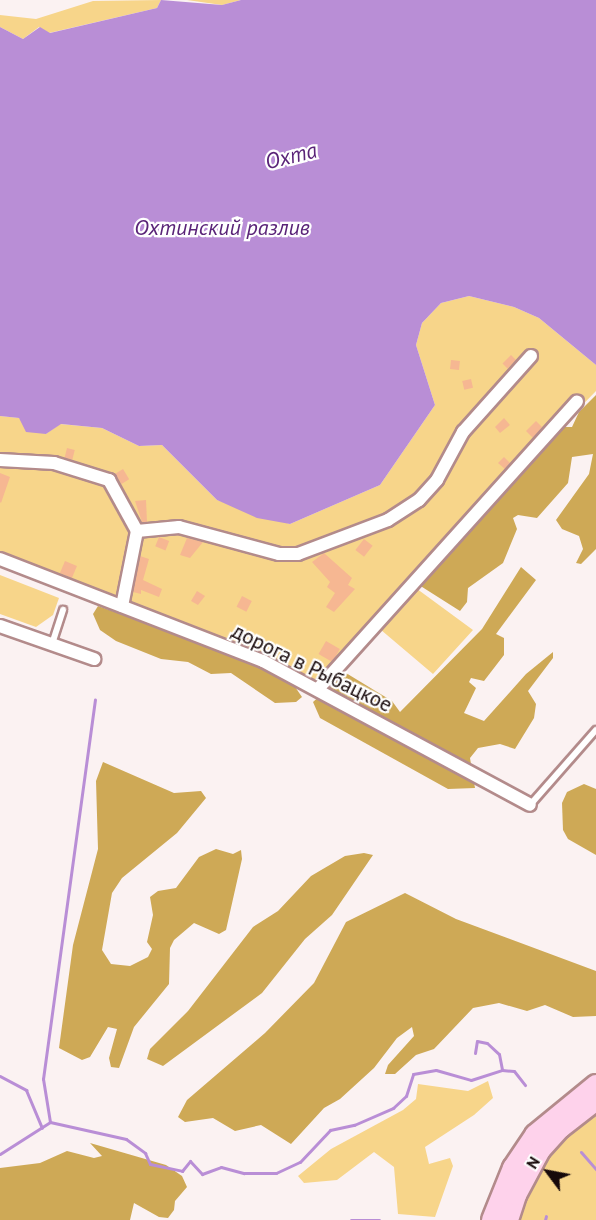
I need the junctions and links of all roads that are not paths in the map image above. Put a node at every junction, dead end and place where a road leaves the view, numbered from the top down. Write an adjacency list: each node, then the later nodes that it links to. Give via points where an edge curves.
1 (531, 356): 4 (street, via 463,432 437,480 418,500 388,520 298,554 279,554 179,527)
2 (577, 401): 11 (street)
3 (0, 460): 4 (street, via 54,463 109,480)
4 (137, 531): 6 (street)
5 (0, 559): 6 (street, дорога в Рыбацкое)
6 (122, 606): 11 (street, дорога в Рыбацкое, via 263,661)
7 (63, 610): 9 (lane)
8 (0, 626): 9 (street)
9 (52, 644): 10 (street)
10 (93, 659)
11 (318, 689): 13 (street, дорога в Рыбацкое)
12 (596, 730): 13 (lane)
13 (530, 806)
14 (596, 1085): 16 (main road, via 535,1135 513,1168)
15 (596, 1100): 17 (main road, via 560,1128 540,1150 519,1187)
16 (492, 1220)
17 (508, 1220)

